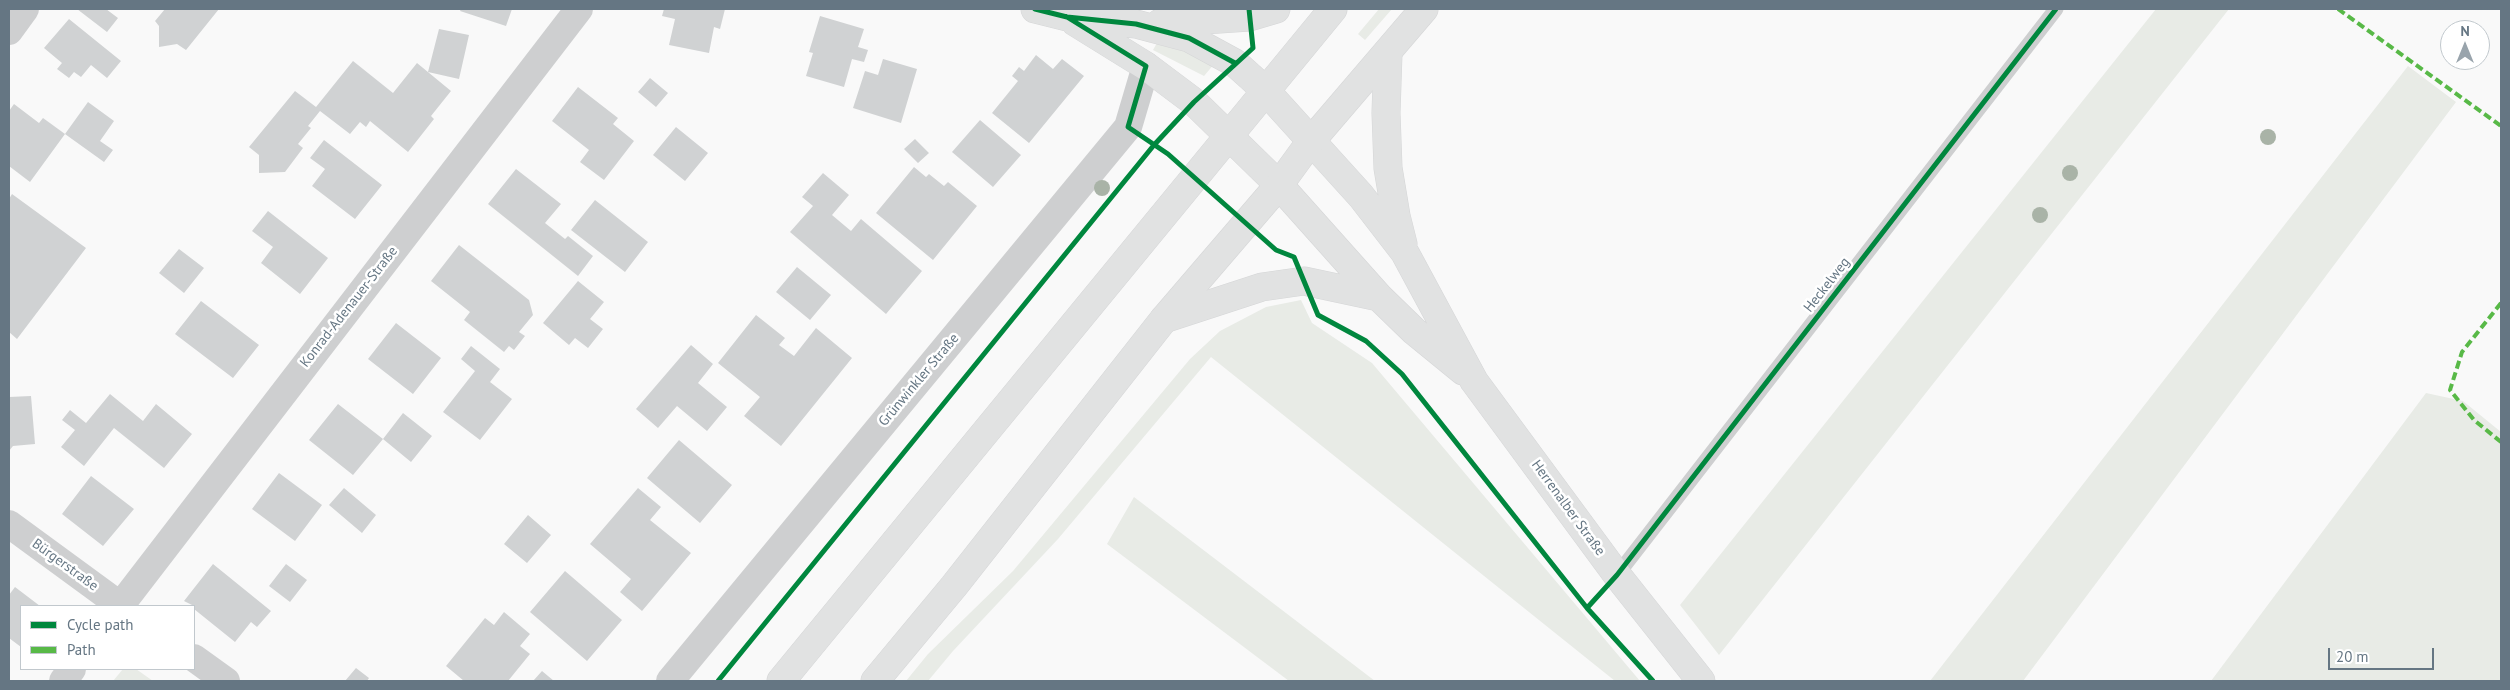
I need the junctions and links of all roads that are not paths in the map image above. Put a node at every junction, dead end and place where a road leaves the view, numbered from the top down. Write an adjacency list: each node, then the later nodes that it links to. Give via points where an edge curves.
1 (25, 9): 10 (street)
2 (579, 9): 24 (street, Konrad-Adenauer-Straße)
3 (1035, 9): 8 (street)
4 (1276, 9): 9 (street, via 1249,17)
5 (1333, 9): 13 (street)
6 (1424, 9): 11 (street)
7 (2056, 9): 22 (lane, Heckelweg)
8 (1067, 17): 9 (street); 12 (street, Herrenalber Straße)
9 (1136, 24): 13 (street, Herrenalber Straße, via 1188,38 1235,63)
10 (9, 31)
11 (1388, 53): 15 (street); 17 (street, via 1388,168)
12 (1146, 66): 14 (street, Herrenalber Straße, via 1194,102); 30 (street, Grünwinkler Straße, via 1128,127)
13 (1265, 90): 14 (street); 15 (street, Herrenalber Straße)
14 (1229, 134): 16 (street, Herrenalber Straße); 31 (street)
15 (1311, 142): 16 (street); 17 (street, Herrenalber Straße, via 1361,196)
16 (1279, 185): 18 (street, Herrenalber Straße); 19 (street)
17 (1405, 253): 20 (street, Herrenalber Straße)
18 (1380, 297): 19 (street, via 1304,281 1262,287); 20 (street, Herrenalber Straße)
19 (1164, 319): 32 (street)
20 (1474, 381): 22 (street, Herrenalber Straße)
21 (9, 524): 23 (street, Bürgerstraße)
22 (1617, 574): 27 (street, Herrenalber Straße)
23 (119, 605)
24 (121, 605)
25 (195, 659): 29 (street)
26 (71, 670): 28 (street)
27 (1696, 679)
28 (63, 681)
29 (226, 681)
30 (670, 681)
31 (781, 681)
32 (875, 681)

